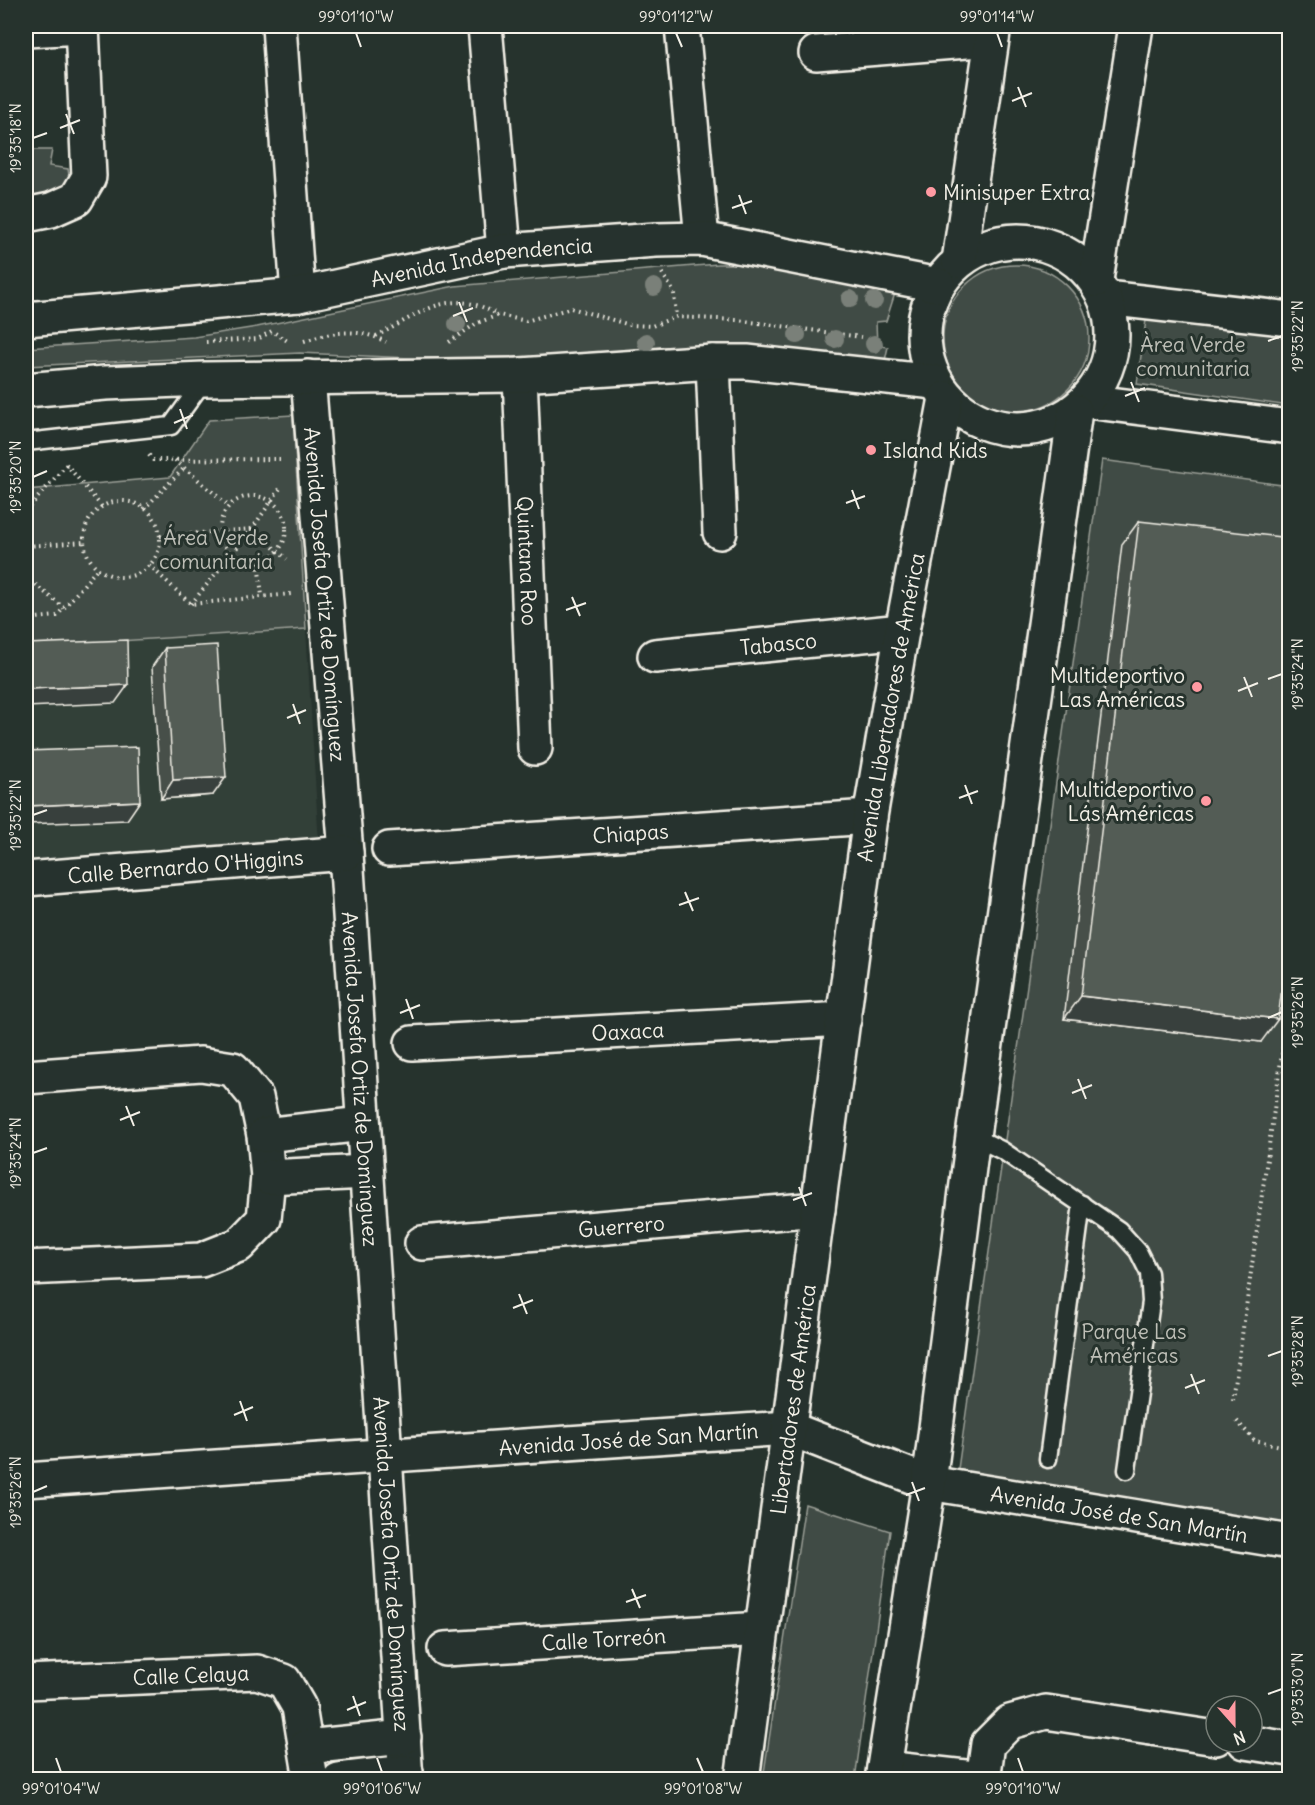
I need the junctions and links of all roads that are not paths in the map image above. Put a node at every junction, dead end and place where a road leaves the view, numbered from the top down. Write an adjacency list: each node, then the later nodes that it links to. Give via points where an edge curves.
1 (82, 26): 6 (street); 9 (street, via 89,177 76,199)
2 (279, 26): 14 (street)
3 (485, 26): 11 (street)
4 (682, 26): 10 (street)
5 (1136, 26): 13 (street)
6 (26, 30)
7 (993, 32): 8 (street); 12 (street)
8 (816, 53)
9 (26, 215)
10 (702, 239): 11 (street, Avenida Independencia); 12 (street, Avenida Independencia)
11 (504, 251): 14 (street, Avenida Independencia)
12 (949, 273): 13 (street, via 978,250 999,243 1042,243 1081,264); 22 (street, via 925,316 924,350)
13 (1101, 289): 16 (street); 23 (street, via 1113,325 1112,353 1103,379)
14 (298, 295): 15 (street, Avenida Independencia)
15 (26, 319)
16 (1290, 320)
17 (713, 362): 18 (street); 22 (street, via 747,362); 26 (street)
18 (520, 375): 19 (street); 29 (street, Quintana Roo)
19 (309, 377): 20 (street); 32 (street, Avenida Josefa Ortiz de Domínguez)
20 (205, 379): 21 (street); 25 (lane, via 171,426)
21 (26, 390)
22 (941, 390): 23 (street, via 974,419 1008,430 1055,423); 27 (street, Avenida Libertadores de América)
23 (1081, 406): 24 (street); 39 (street)
24 (1290, 427)
25 (26, 442)
26 (720, 532)
27 (902, 631): 28 (street, Tabasco); 30 (street, Avenida Libertadores de América)
28 (655, 656)
29 (535, 748)
30 (870, 817): 31 (street, Chiapas); 34 (street, Avenida Libertadores de América)
31 (389, 849)
32 (346, 853): 33 (street, Calle Bernardo O'Higgins); 37 (street, Avenida Josefa Ortiz de Domínguez)
33 (26, 879)
34 (844, 1019): 35 (street, Oaxaca); 43 (street, Libertadores de América)
35 (412, 1044)
36 (26, 1077): 38 (street, via 201,1064 232,1069 256,1096)
37 (363, 1124): 38 (street); 40 (street, Avenida Josefa Ortiz de Domínguez)
38 (264, 1135): 41 (street)
39 (973, 1136): 42 (lane, via 1003,1151); 51 (street)
40 (366, 1172): 41 (street); 47 (street, Avenida Josefa Ortiz de Domínguez)
41 (268, 1177): 45 (street, via 264,1219 239,1245 201,1260)
42 (1082, 1204): 48 (lane); 49 (lane, via 1119,1230 1138,1251 1149,1273 1151,1302)
43 (818, 1209): 44 (street, Guerrero); 46 (street, Libertadores de América)
44 (422, 1243)
45 (26, 1268)
46 (788, 1428): 47 (street, Avenida José de San Martín); 51 (street, Avenida José de San Martín); 53 (street, Libertadores de América)
47 (383, 1456): 50 (street, Avenida José de San Martín); 57 (street, Avenida Josefa Ortiz de Domínguez)
48 (1048, 1459)
49 (1127, 1470)
50 (26, 1480)
51 (929, 1483): 52 (street, Avenida José de San Martín); 61 (street)
52 (1290, 1542)
53 (760, 1629): 54 (street, Calle Torreón); 65 (street, Libertadores de América)
54 (446, 1649)
55 (26, 1682): 59 (street, Calle Celaya, via 257,1672 284,1681 299,1707)
56 (1204, 1736): 66 (street, via 1046,1712 1010,1722 988,1744)
57 (404, 1737): 59 (street); 62 (street, Avenida Josefa Ortiz de Domínguez)
58 (1264, 1745): 60 (street)
59 (306, 1747): 63 (street, Calle Celaya)
60 (1290, 1749)
61 (883, 1774): 66 (street)
62 (406, 1776): 64 (street)
63 (311, 1779)
64 (339, 1779)
65 (742, 1779)
66 (983, 1779)

